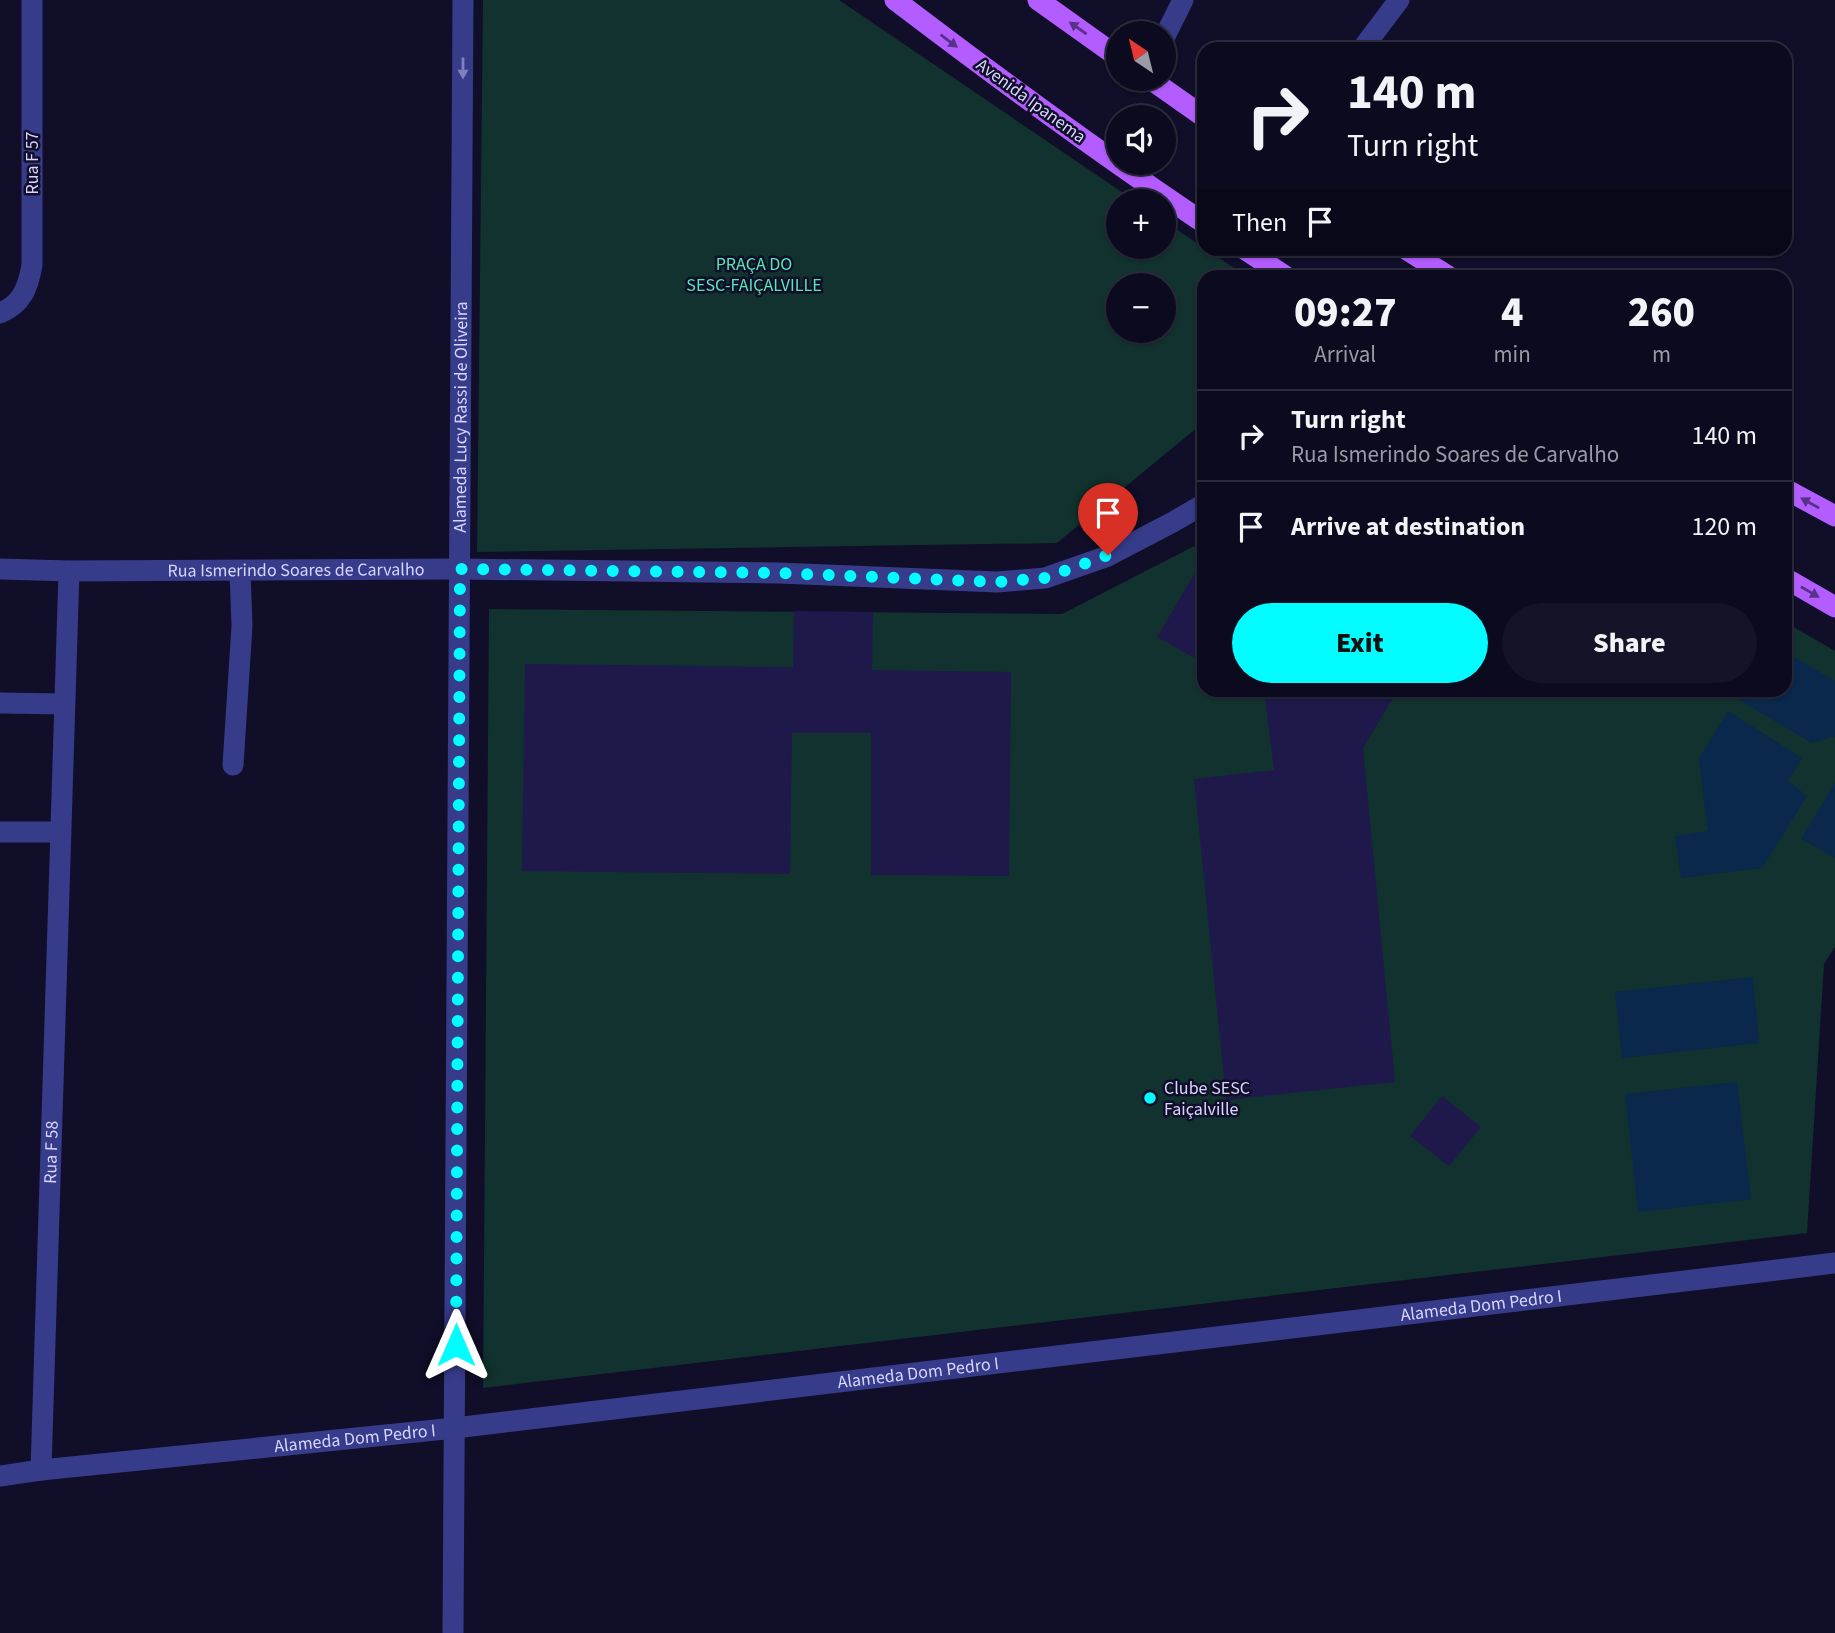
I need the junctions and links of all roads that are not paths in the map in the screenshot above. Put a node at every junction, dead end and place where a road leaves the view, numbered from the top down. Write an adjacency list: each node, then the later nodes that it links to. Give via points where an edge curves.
1 (32, 0): 17 (street, Rua F 57, via 32,265 29,285 19,301)
2 (463, 0): 22 (street, Alameda Lucy Rassi de Oliveira, one-way to 22)
3 (895, 0): 12 (main road, Avenida Ipanema, one-way to 12)
4 (1038, 0): 9 (main road, one-way to 4)
5 (1184, 0): 7 (street)
6 (1399, 0): 8 (street)
7 (1173, 21)
8 (1367, 42)
9 (1106, 48)
10 (1167, 91): 11 (main road)
11 (1197, 112)
12 (1197, 218)
13 (1255, 256): 15 (main road)
14 (1417, 256): 16 (main road)
15 (1276, 270)
16 (1439, 270)
17 (0, 313)
18 (1792, 493): 20 (main road, one-way to 18)
19 (1197, 507): 22 (street, Rua Ismerindo Soares de Carvalho, via 1108,555 1045,578 997,582 779,573)
20 (1835, 516)
21 (0, 569): 23 (street, Rua Ismerindo Soares de Carvalho)
22 (460, 569): 24 (street, Rua Ismerindo Soares de Carvalho); 33 (street, Alameda Lucy Rassi de Oliveira)
23 (69, 571): 24 (street, Rua Ismerindo Soares de Carvalho); 28 (street, Rua F 58)
24 (240, 571): 29 (street, via 242,626)
25 (1792, 582): 26 (main road, one-way to 26)
26 (1835, 607)
27 (0, 703): 28 (street)
28 (64, 704): 31 (street, Rua F 58)
29 (233, 765)
30 (0, 832): 31 (street)
31 (61, 832): 34 (street, Rua F 58)
32 (1835, 1264): 33 (street, Alameda Dom Pedro I)
33 (455, 1428): 34 (street, Alameda Dom Pedro I); 36 (street, Alameda Lucy Rassi de Oliveira)
34 (41, 1470): 35 (street, Alameda Dom Pedro I)
35 (0, 1476)
36 (453, 1633)

